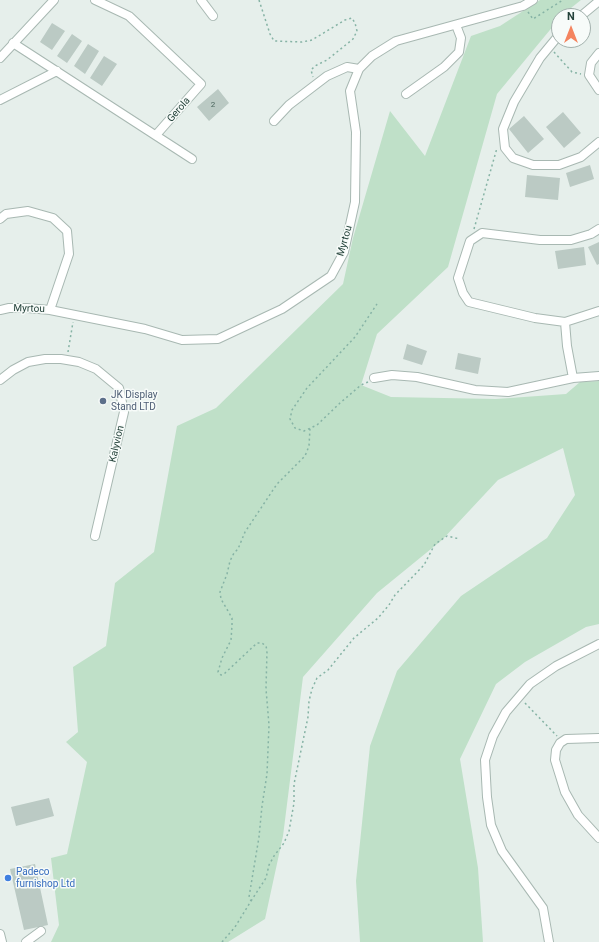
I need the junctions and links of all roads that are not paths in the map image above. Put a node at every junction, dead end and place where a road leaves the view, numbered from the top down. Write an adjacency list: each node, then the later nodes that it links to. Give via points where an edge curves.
1 (54, 0): 11 (street)
2 (95, 0): 7 (street)
3 (114, 0): 7 (street)
4 (201, 0): 9 (street)
5 (533, 0): 10 (street, Myrtou, via 523,6)
6 (599, 1): 8 (street)
7 (107, 6): 21 (street, Gerola, via 130,16 201,84)
8 (591, 8)
9 (213, 16)
10 (456, 25): 15 (street, Myrtou, via 396,41 372,56); 18 (street, via 461,38 459,52 444,67)
11 (13, 43): 14 (street); 16 (street)
12 (551, 44): 22 (street, via 514,102 503,129 505,148 513,158 534,165 559,165 580,157)
13 (599, 53): 17 (street, via 591,63 589,75)
14 (0, 58)
15 (359, 69): 20 (street, via 347,67 327,76 289,105); 28 (street, Myrtou, via 350,91 356,132 355,202 344,252 331,276 282,309 218,339 182,340 145,329)
16 (57, 71): 19 (street); 21 (street)
17 (599, 90)
18 (406, 94)
19 (0, 100)
20 (274, 121)
21 (156, 135): 23 (street)
22 (599, 142)
23 (192, 159)
24 (0, 219): 28 (street, via 6,214 28,211 53,218 67,231 69,254)
25 (599, 229): 31 (street, via 571,240 540,240 482,234 470,241 458,278 469,302 535,318)
26 (10, 308): 27 (street, Myrtou); 28 (street, Myrtou); 30 (street)
27 (0, 310)
28 (50, 310)
29 (599, 311): 31 (street)
30 (0, 315)
31 (565, 322): 34 (street)
32 (599, 376): 34 (street)
33 (374, 378): 34 (street, via 392,375 417,377 475,390 508,392)
34 (573, 378)
35 (0, 380): 36 (street, Kalyvion, via 28,362 61,359 79,362 96,369 119,388 124,412)
36 (95, 536)
37 (599, 644): 44 (street, via 556,666 530,684 506,712 493,736 485,760 491,825 502,851 542,908)
38 (599, 738): 39 (street, via 566,739 556,750 555,760 565,792 578,815)
39 (599, 838)
40 (41, 931): 43 (street)
41 (0, 934): 42 (street)
42 (2, 942)
43 (26, 942)
44 (549, 942)

